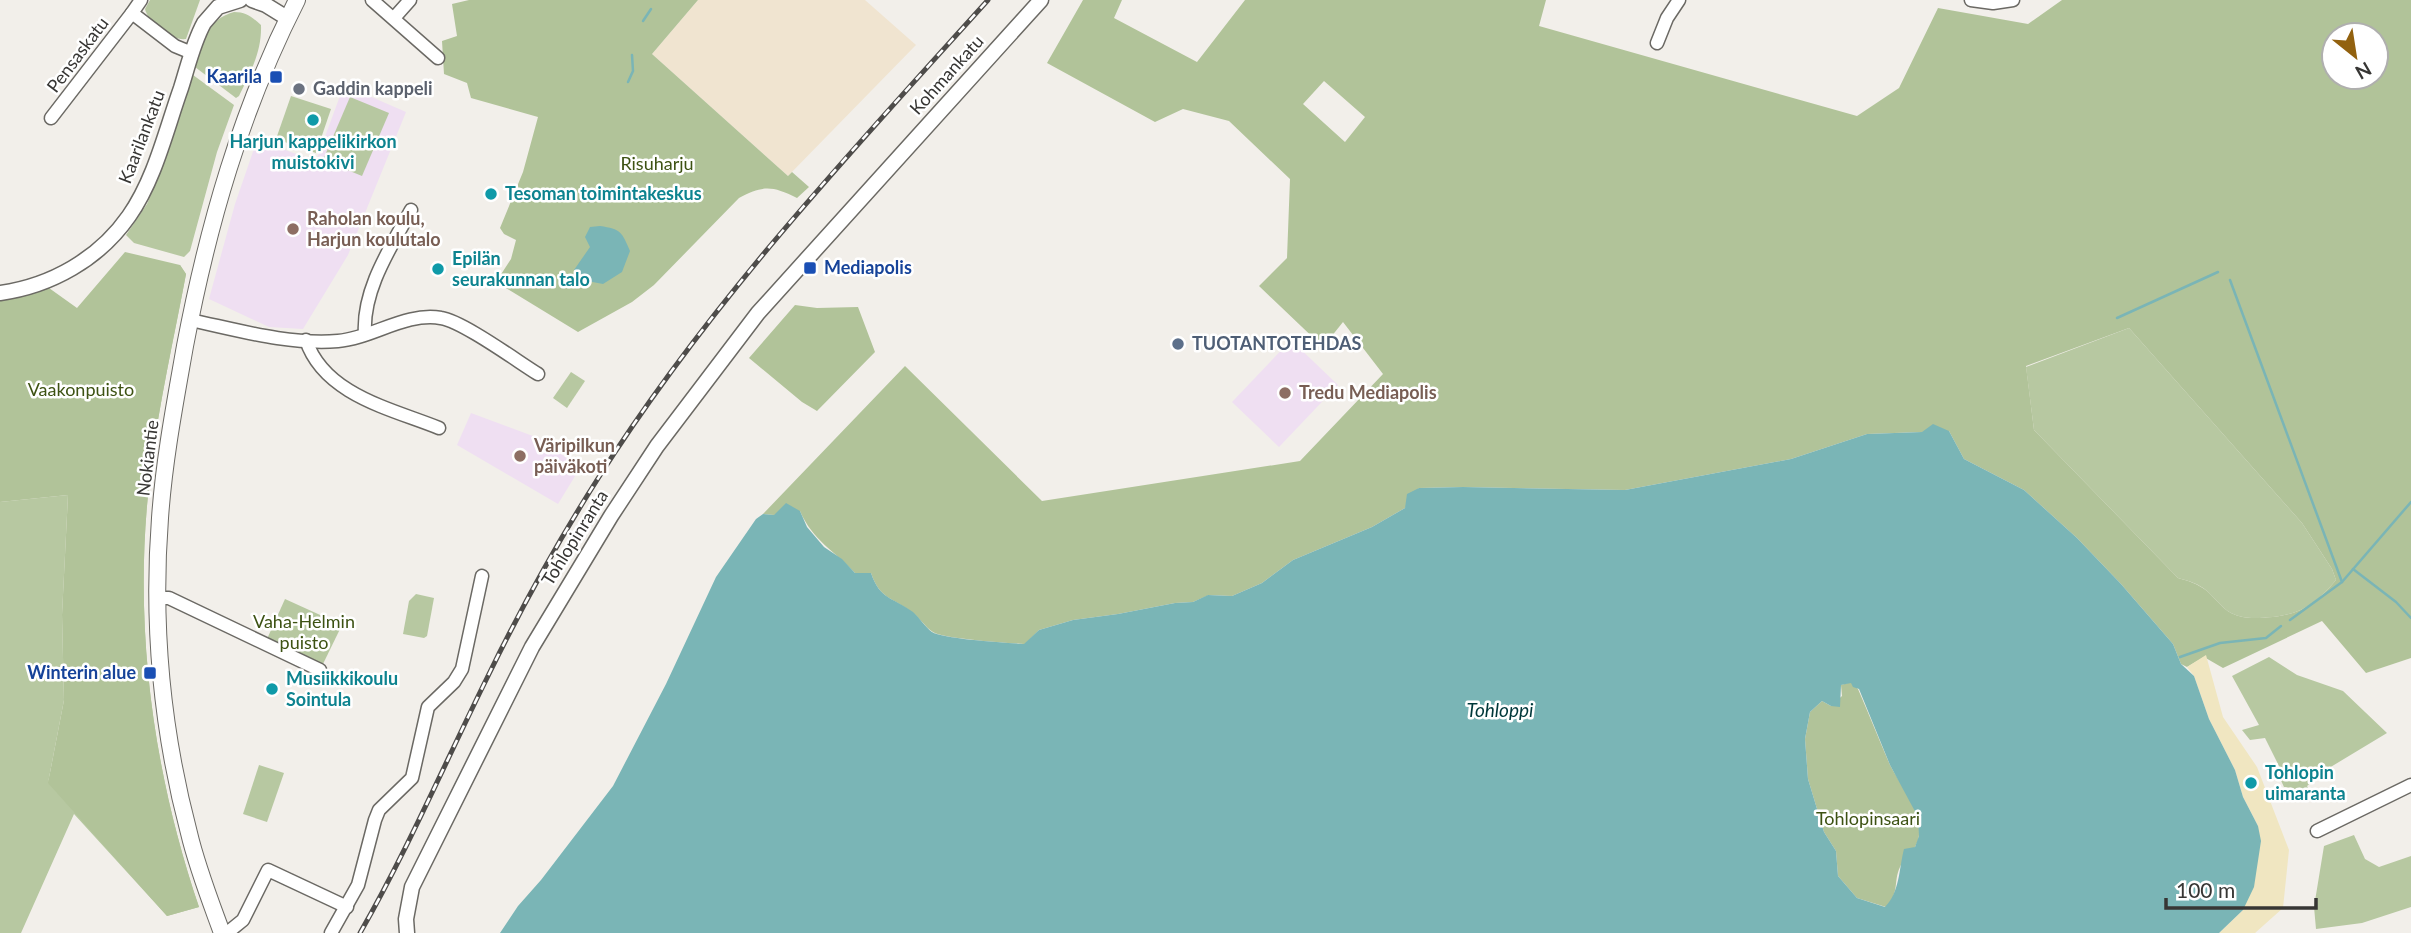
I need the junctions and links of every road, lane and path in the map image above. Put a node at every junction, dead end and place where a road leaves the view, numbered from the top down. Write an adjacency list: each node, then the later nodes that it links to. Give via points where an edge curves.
1 (141, 0): 12 (street, Pensaskatu)
2 (240, 0): 11 (street)
3 (252, 0): 13 (street)
4 (297, 0): 13 (main road, Nokiantie)
5 (372, 0): 14 (street)
6 (410, 0): 14 (street)
7 (1041, 0): 19 (street, Kohmankatu)
8 (1679, 0): 15 (street)
9 (1970, 0): 10 (street)
10 (2013, 0)
11 (216, 3): 16 (street, Kaarilankatu)
12 (132, 13): 16 (street, via 178,48); 18 (street, Pensaskatu)
13 (287, 18): 22 (main road, Nokiantie, via 237,139)
14 (394, 18): 17 (street)
15 (1657, 43)
16 (192, 53): 21 (street, Kaarilankatu, via 147,183 129,217 70,270 43,284)
17 (438, 58)
18 (51, 118)
19 (881, 176): 35 (street, Tohlopinranta, via 742,333 611,516 532,646 412,887)
20 (411, 210): 23 (street, via 372,290)
21 (0, 293)
22 (190, 320): 24 (street); 28 (main road, Nokiantie, via 165,468)
23 (365, 334): 24 (street, via 337,341); 25 (street, via 421,317 443,318)
24 (306, 340): 26 (street, via 314,361 358,396)
25 (538, 374)
26 (439, 428)
27 (482, 576): 32 (street, via 462,669 428,707 412,778 379,810 358,885)
28 (158, 598): 29 (street, via 169,598); 33 (main road, Nokiantie, via 161,672 174,766 188,832)
29 (320, 670)
30 (2411, 785): 31 (street)
31 (2318, 831)
32 (347, 907): 33 (street, via 268,870 243,920); 34 (street)
33 (224, 933)
34 (331, 933)
35 (407, 933)

